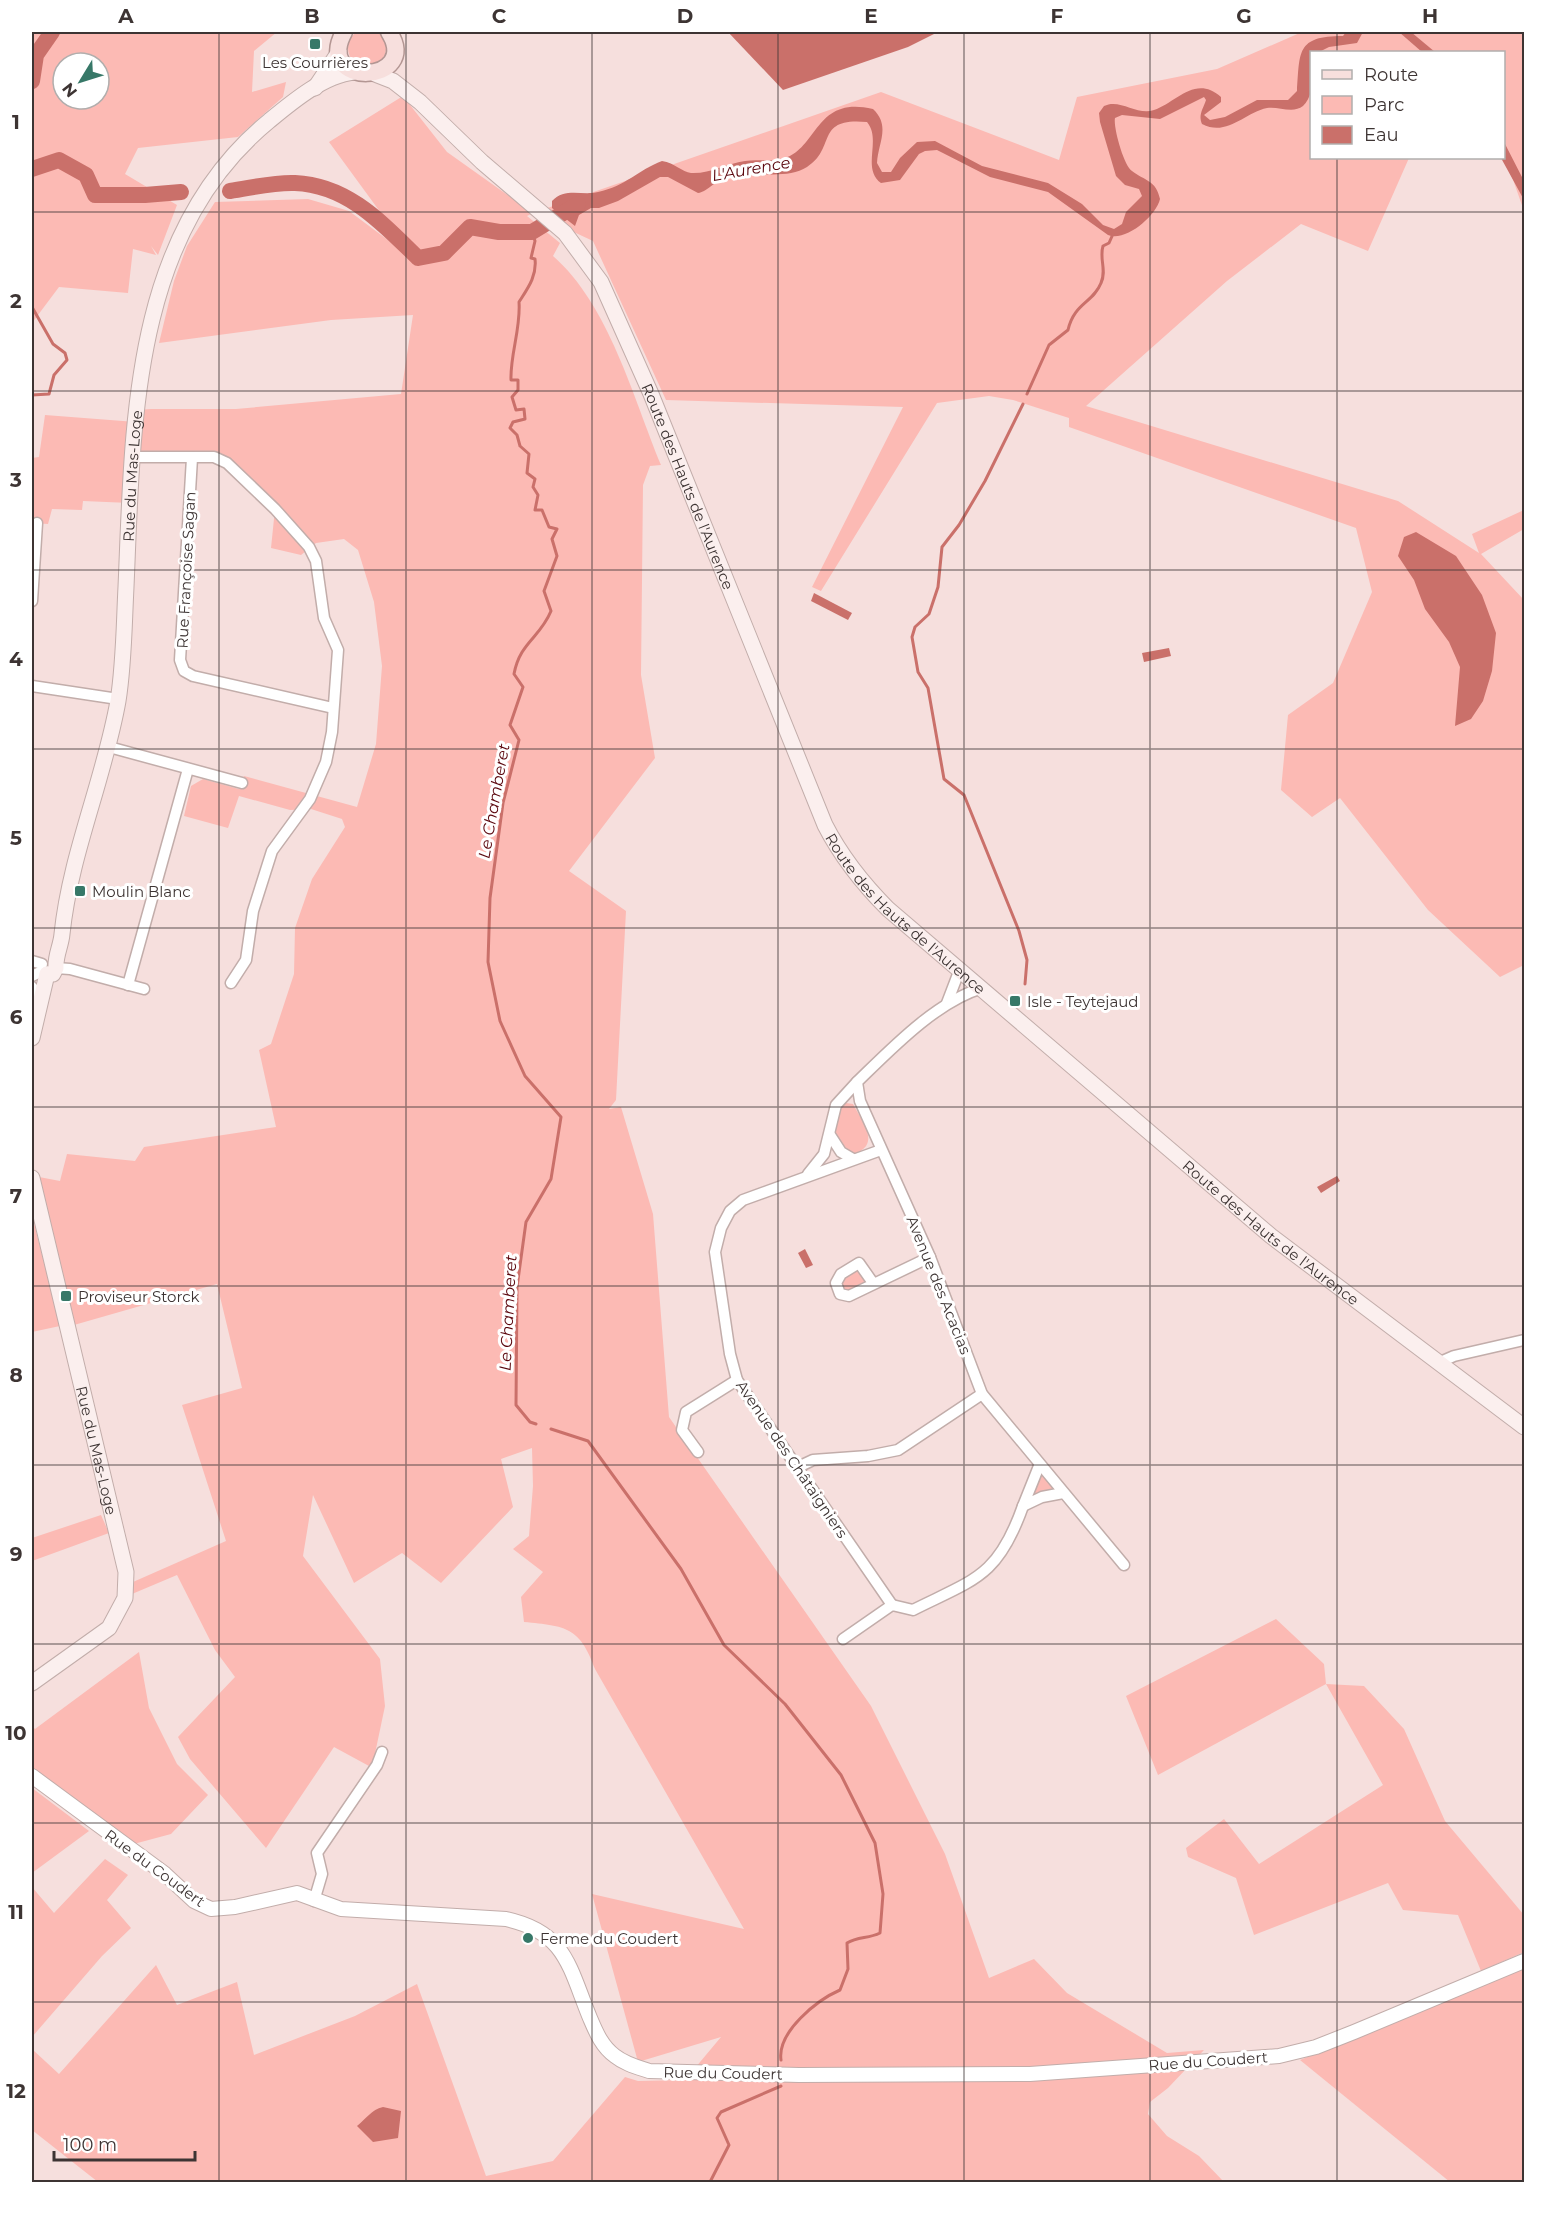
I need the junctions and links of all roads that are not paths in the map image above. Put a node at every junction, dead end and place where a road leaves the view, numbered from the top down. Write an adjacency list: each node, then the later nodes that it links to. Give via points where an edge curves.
1 (389, 32): 3 (main road, via 394,43)
2 (339, 38): 4 (main road, via 344,64); 6 (main road, Rue du Mas-Loge)
3 (392, 58): 5 (main road); 7 (main road, via 396,70)
4 (354, 72): 5 (main road); 6 (main road, Rue du Mas-Loge)
5 (375, 74): 7 (main road, via 393,81)
6 (315, 88): 8 (main road, Rue du Mas-Loge, via 240,147 212,179 189,217 164,272 149,326)
7 (420, 102): 20 (main road, Route des Hauts de l'Aurence, via 482,162 566,233 586,258 613,302 836,847 888,909)
8 (132, 456): 9 (street); 14 (main road, Rue du Mas-Loge)
9 (192, 458): 15 (street, via 214,457 227,463 309,547 316,561 324,618 338,650); 15 (street, Rue Françoise Sagan, via 180,660 184,671)
10 (37, 524): 11 (street)
11 (32, 594): 12 (street)
12 (32, 601)
13 (32, 686): 14 (street)
14 (118, 699): 16 (main road, Rue du Mas-Loge)
15 (333, 708): 21 (street, via 326,762 310,799 273,851 253,911 246,960)
16 (109, 747): 17 (street); 19 (main road, Rue du Mas-Loge, via 64,918)
17 (188, 769): 18 (street); 22 (street)
18 (242, 783)
19 (44, 968): 22 (street, via 70,969); 26 (main road, Rue du Mas-Loge)
20 (960, 969): 24 (main road, Route des Hauts de l'Aurence); 27 (street)
21 (231, 983)
22 (128, 985): 25 (street)
23 (32, 987): 26 (street)
24 (982, 988): 27 (street); 38 (main road, Route des Hauts de l'Aurence, via 1271,1236)
25 (144, 989)
26 (42, 1000): 28 (main road, Rue du Mas-Loge)
27 (947, 1003): 29 (street)
28 (32, 1038)
29 (857, 1082): 30 (street, via 836,1105); 31 (street, Avenue des Acacias, via 860,1101)
30 (830, 1135): 32 (street, via 841,1152); 33 (street, via 824,1154)
31 (881, 1150): 32 (street, Avenue des Châtaigniers); 35 (street, Avenue des Acacias)
32 (853, 1159): 33 (street, Avenue des Châtaigniers)
33 (808, 1175): 39 (street, Avenue des Châtaigniers, via 743,1200 730,1211 721,1228 715,1252)
34 (32, 1178): 50 (main road, Rue du Mas-Loge, via 126,1572 125,1598 109,1628)
35 (930, 1257): 36 (street); 40 (street, Avenue des Acacias)
36 (873, 1283)
37 (1524, 1340): 38 (street)
38 (1438, 1363): 41 (main road, Route des Hauts de l'Aurence)
39 (737, 1380): 42 (street, via 686,1412 682,1430); 44 (street, Avenue des Châtaigniers)
40 (981, 1394): 43 (street, Avenue des Acacias); 44 (street, via 898,1450 813,1460)
41 (1524, 1427)
42 (698, 1452)
43 (1039, 1466): 45 (street, Avenue des Acacias); 46 (street)
44 (796, 1468): 48 (street, Avenue des Châtaigniers)
45 (1062, 1493): 46 (street); 47 (street, Avenue des Acacias)
46 (1023, 1506): 48 (street, via 1013,1534 987,1571 913,1610)
47 (1124, 1565)
48 (892, 1605): 49 (street)
49 (843, 1639)
50 (32, 1683)
51 (382, 1752): 53 (street, via 317,1853 322,1874)
52 (32, 1776): 53 (street, Rue du Coudert, via 165,1874 200,1905 211,1909 235,1907 297,1893)
53 (314, 1901): 54 (street, Rue du Coudert, via 341,1909 506,1919 528,1924 554,1941 564,1957 606,2049 630,2065 669,2073 1030,2074 1279,2056 1345,2036)
54 (1524, 1961)

